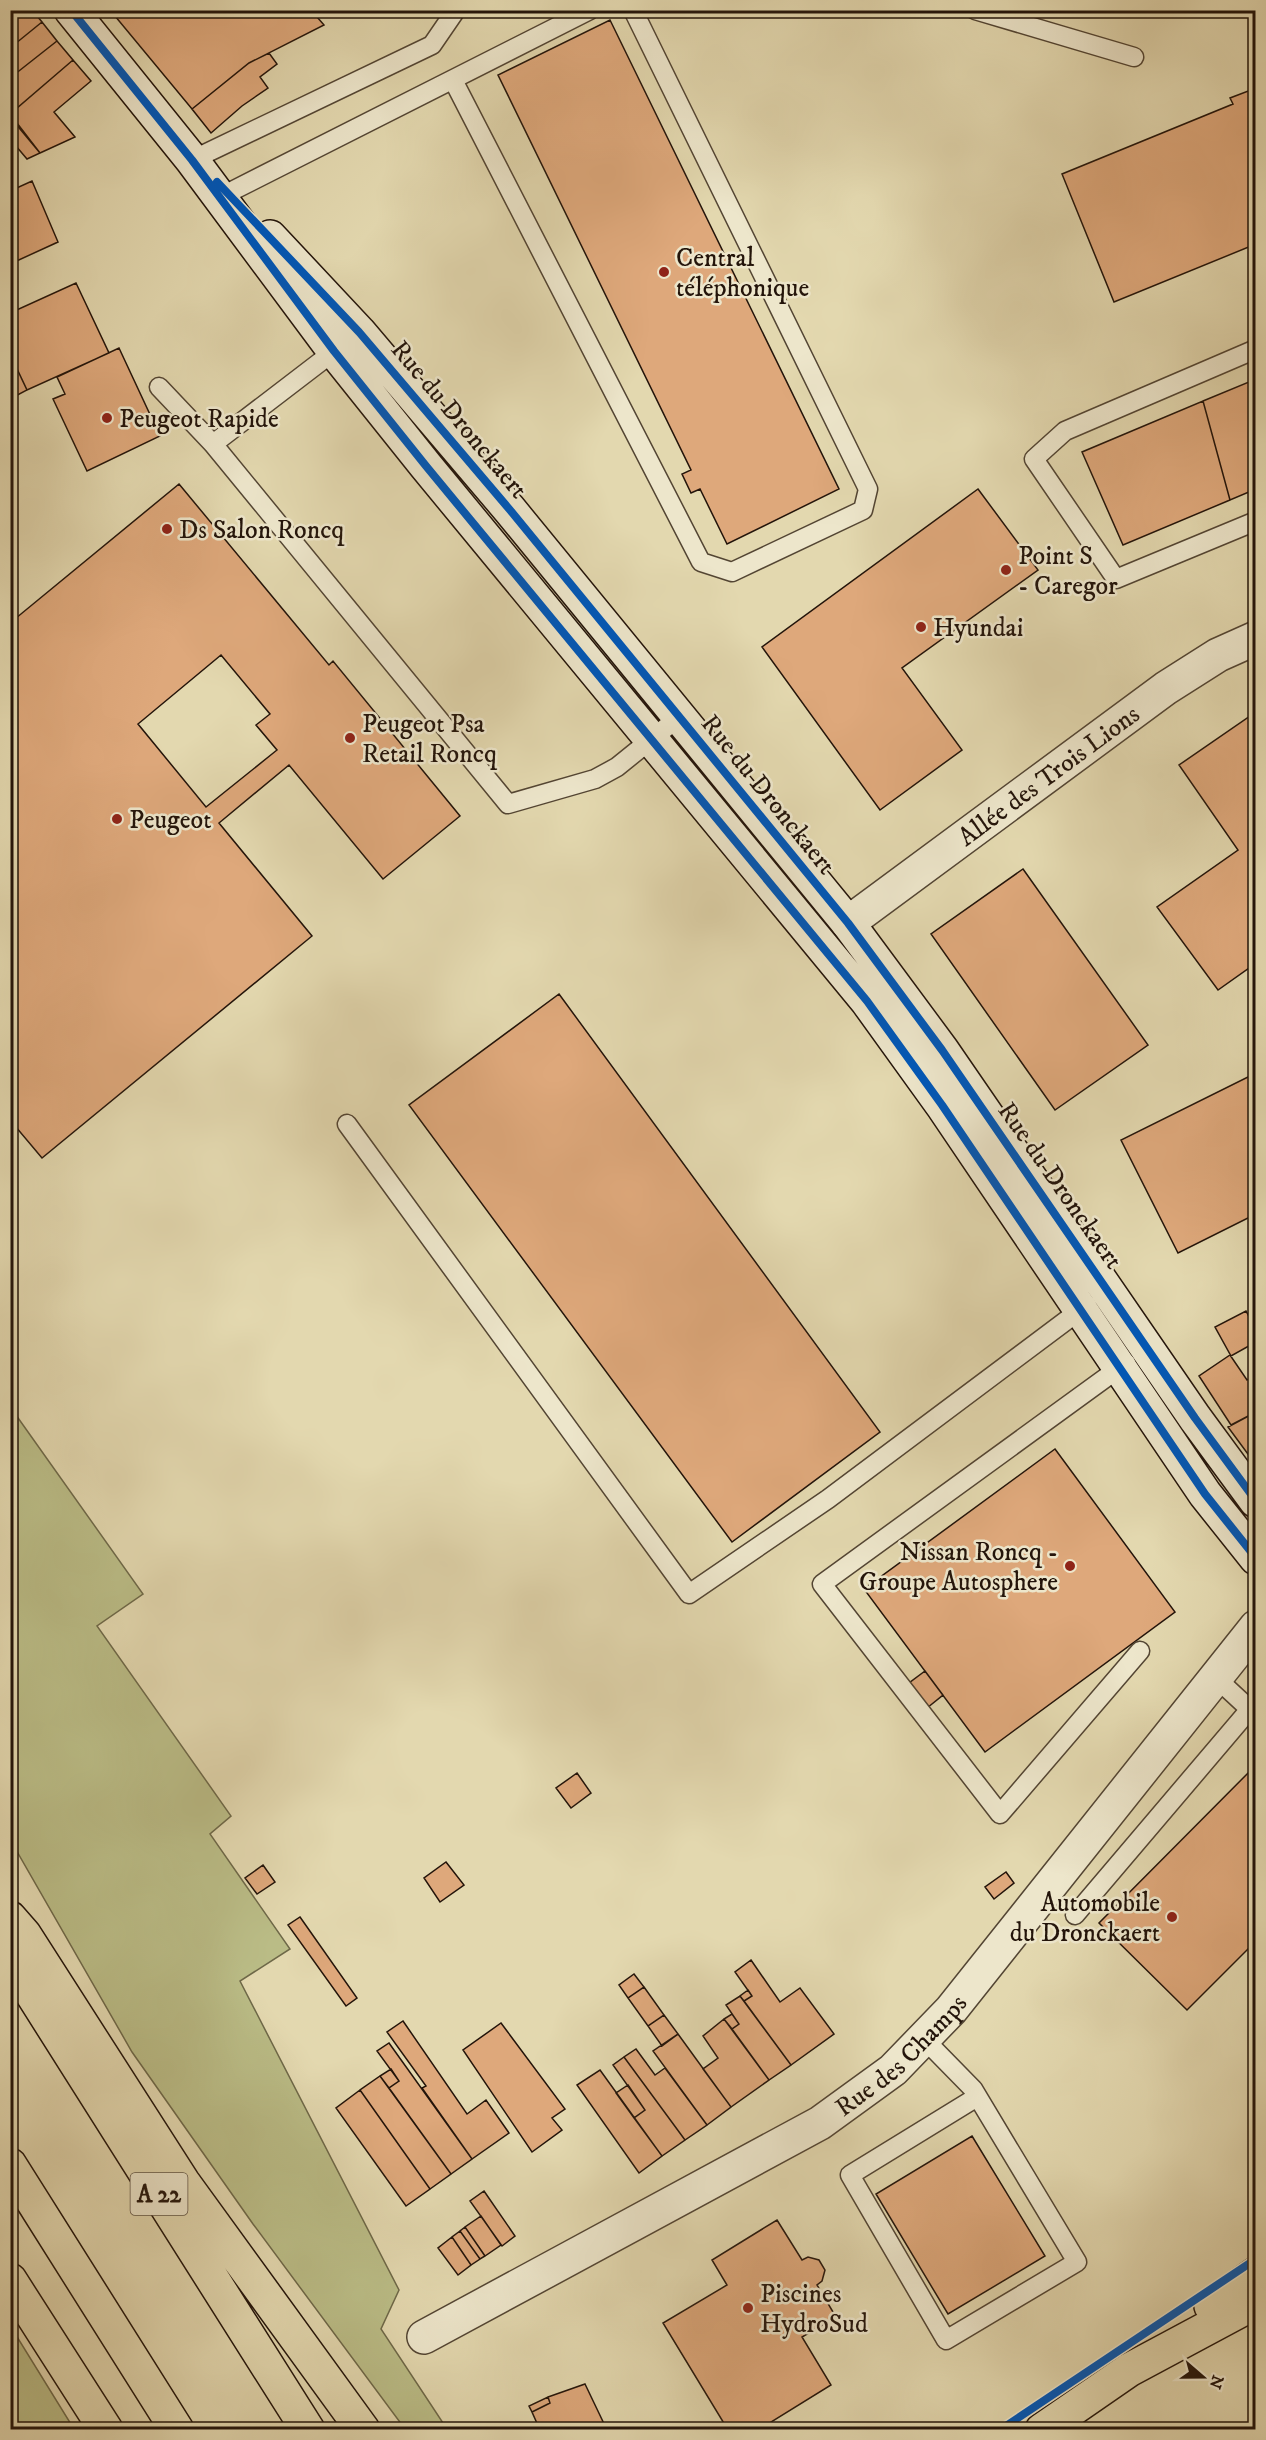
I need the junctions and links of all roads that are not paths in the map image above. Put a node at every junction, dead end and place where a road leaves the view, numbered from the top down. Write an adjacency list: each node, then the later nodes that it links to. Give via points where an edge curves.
1 (71, 10): 8 (main road, Rue du Dronckaert)
2 (456, 10): 8 (lane, via 432,45)
3 (590, 10): 7 (lane)
4 (633, 10): 7 (lane, via 868,489 863,510 732,572 701,562)
5 (975, 10): 6 (lane)
6 (1134, 57)
7 (453, 80): 9 (lane)
8 (192, 160): 9 (main road, Rue du Dronckaert); 10 (main road, Rue du Dronckaert)
9 (228, 193): 10 (main road, Rue du Dronckaert)
10 (346, 342): 13 (lane); 16 (main road, Rue du Dronckaert, via 510,510); 17 (main road, Rue du Dronckaert)
11 (1256, 349): 14 (lane, via 1065,431 1035,459 1116,579)
12 (159, 387): 13 (lane)
13 (213, 444): 17 (lane, via 508,804 595,779)
14 (1256, 521)
15 (1256, 638): 18 (main road, Allée des Trois Lions, via 1218,655 1166,688)
16 (679, 717): 17 (lane); 18 (main road, Rue du Dronckaert)
17 (652, 740): 21 (main road, Rue du Dronckaert, via 867,1000)
18 (848, 923): 20 (main road, Rue du Dronckaert, via 942,1050)
19 (347, 1124): 21 (lane, via 689,1594 828,1499)
20 (1107, 1290): 21 (lane); 22 (main road, Rue du Dronckaert)
21 (1079, 1311): 23 (main road, Rue du Dronckaert)
22 (1147, 1347): 23 (lane); 24 (main road, Rue du Dronckaert)
23 (1118, 1369): 25 (main road, Rue du Dronckaert, via 1205,1494); 27 (lane, via 822,1584 1000,1814)
24 (1256, 1501)
25 (1256, 1558)
26 (1256, 1627): 28 (main road, Rue des Champs)
27 (1140, 1651)
28 (1215, 1677): 29 (lane); 33 (main road, Rue des Champs)
29 (1252, 1712): 30 (lane)
30 (1075, 1915)
31 (10, 1918): 44 (main road, via 183,2182)
32 (10, 1959): 43 (main road, A 22)
33 (924, 2039): 34 (lane); 39 (main road, Rue des Champs, via 878,2082 820,2123)
34 (978, 2097): 34 (lane, via 1077,2262 946,2340 850,2175)
35 (10, 2165): 42 (main road)
36 (1256, 2274): 40 (main road)
37 (10, 2280): 41 (main road)
38 (1256, 2302): 40 (main road)
39 (424, 2337)
40 (1129, 2370): 45 (main road)
41 (106, 2430)
42 (177, 2430)
43 (308, 2430)
44 (363, 2430)
45 (1042, 2430)

